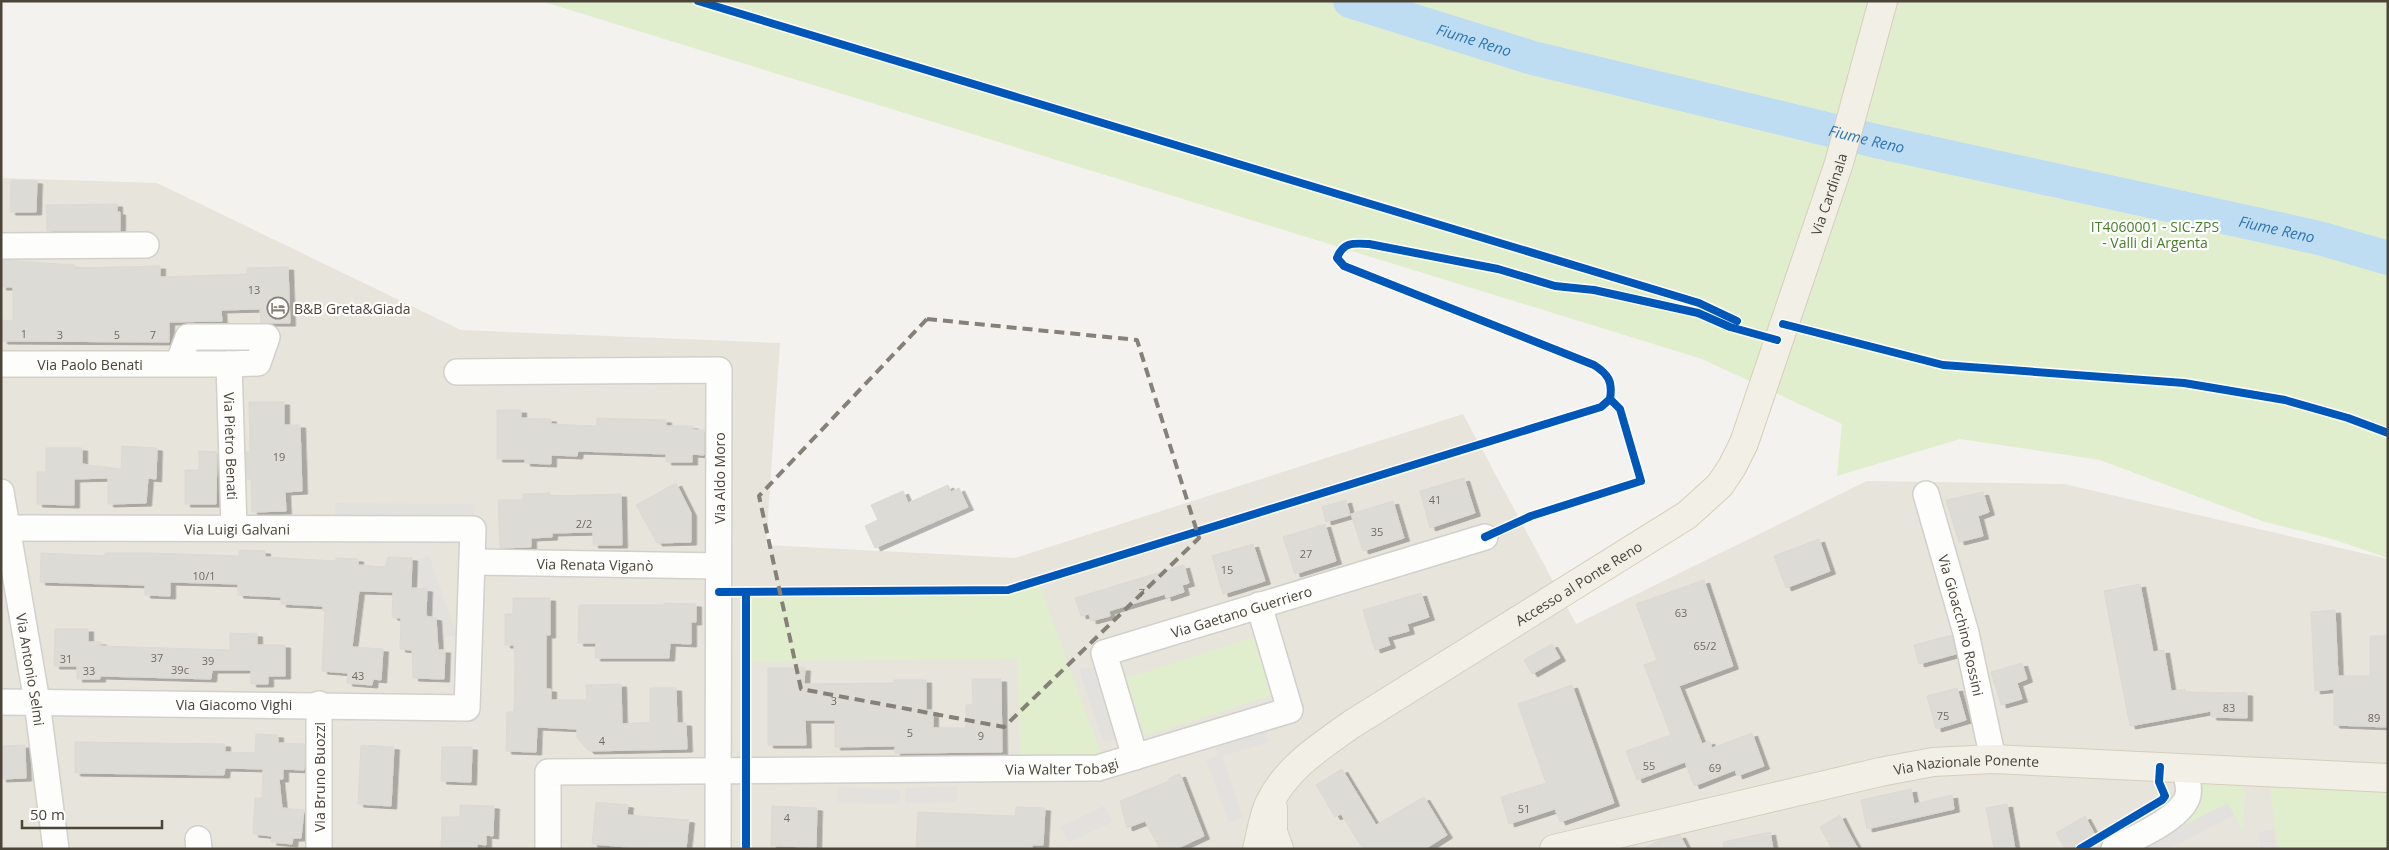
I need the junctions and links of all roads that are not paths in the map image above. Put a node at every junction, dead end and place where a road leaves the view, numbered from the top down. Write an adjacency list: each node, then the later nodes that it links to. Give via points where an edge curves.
1 (1883, 1): 4 (main road, Via Cardinala, via 1839,163)
2 (146, 245): 3 (street)
3 (1, 246)
4 (1792, 298): 25 (main road, Accesso al Ponte Reno, via 1744,443 1728,473 1704,500 1686,515 1352,724 1304,758 1284,778)
5 (1, 364): 6 (street, Via Paolo Benati)
6 (178, 364): 7 (street, Via Paolo Benati); 7 (street, Via Paolo Benati, via 188,338 267,337 258,363)
7 (228, 364): 12 (street, Via Pietro Benati)
8 (457, 372): 15 (street, Via Aldo Moro, via 719,370)
9 (1, 492): 11 (street, Via Antonio Selmi)
10 (1926, 494): 21 (street, Via Gioacchino Rossini, via 1966,633)
11 (4, 528): 12 (street, Via Luigi Galvani); 18 (street, Via Antonio Selmi)
12 (234, 528): 14 (street, Via Luigi Galvani, via 473,529)
13 (1485, 537): 16 (street, Via Gaetano Guerriero)
14 (472, 562): 15 (street, Via Renata Viganò); 19 (street, Via Giacomo Vighi, via 467,708)
15 (718, 566): 23 (street, Via Aldo Moro)
16 (1259, 605): 20 (street, Via Gaetano Guerriero, via 1104,652); 20 (street, Via Walter Tobagi, via 1290,710)
17 (1, 702): 18 (street, Via Giacomo Vighi)
18 (37, 702): 19 (street, Via Giacomo Vighi); 26 (street, Via Antonio Selmi)
19 (320, 704): 27 (street, Via Bruno Buozzi)
20 (1135, 757): 23 (street, Via Walter Tobagi, via 1098,768)
21 (1993, 759): 22 (main road, Via Nazionale Ponente); 32 (main road, Via Nazionale Ponente, via 1933,762 1880,772)
22 (2184, 768): 24 (main road, Via Nazionale Ponente); 33 (street, via 2188,795 2180,810)
23 (718, 772): 28 (street, Via Walter Tobagi, via 548,772); 29 (street, Via Aldo Moro)
24 (2388, 778)
25 (1274, 797): 30 (main road, Accesso al Ponte Reno, via 1268,806); 31 (main road, Accesso al Ponte Reno, via 1273,832)
26 (56, 849)
27 (319, 849)
28 (548, 849)
29 (718, 849)
30 (1257, 849)
31 (1279, 849)
32 (1554, 849)
33 (2114, 849)

